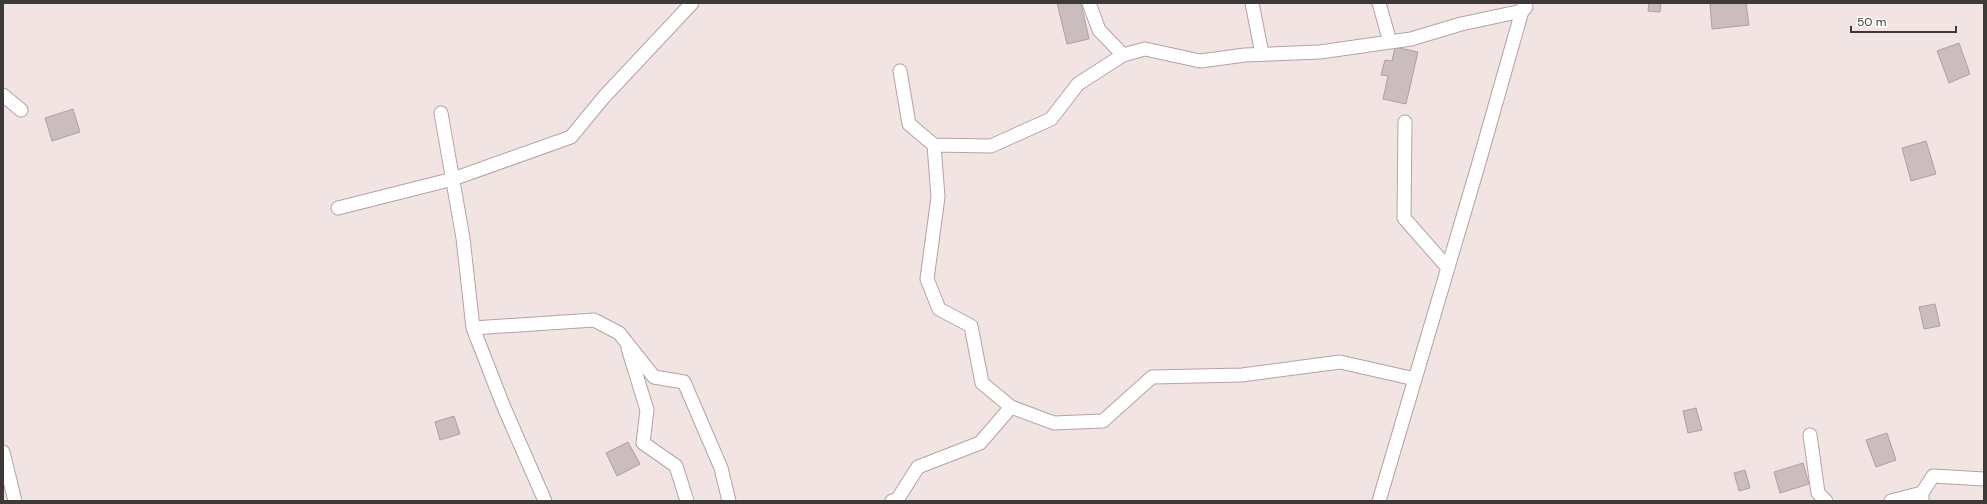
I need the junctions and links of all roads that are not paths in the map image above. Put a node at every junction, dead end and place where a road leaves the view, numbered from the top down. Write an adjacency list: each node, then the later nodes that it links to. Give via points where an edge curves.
1 (692, 3): 16 (street, via 603,98 571,137)
2 (1089, 3): 9 (street, via 1098,30)
3 (1252, 3): 8 (street)
4 (1379, 3): 7 (street)
5 (1533, 3): 6 (street)
6 (1523, 7): 7 (street, via 1411,39); 18 (street)
7 (1390, 42): 8 (street, via 1320,52)
8 (1262, 54): 9 (street, via 1200,61 1145,49)
9 (1123, 55): 15 (street, via 1078,84 1051,118 991,146)
10 (900, 71): 15 (street, via 909,124)
11 (3, 95): 12 (street)
12 (21, 110)
13 (441, 113): 16 (street)
14 (1405, 122): 18 (street, via 1404,218)
15 (934, 145): 22 (street, via 938,197 927,279 939,309 971,326 982,383)
16 (453, 179): 17 (street); 19 (street, via 463,238)
17 (338, 208)
18 (1448, 268): 21 (street)
19 (473, 328): 20 (street, via 594,320 619,333); 28 (street)
20 (626, 341): 29 (street, via 647,410 644,443 676,466); 30 (street, via 654,377 684,382 721,468)
21 (1415, 379): 22 (street, via 1340,362 1242,375 1152,377 1103,421 1054,423); 32 (street)
22 (1011, 407): 31 (street, via 980,443 918,467 897,500)
23 (1810, 435): 33 (street, via 1818,494)
24 (3, 452): 27 (street)
25 (1984, 479): 26 (street, via 1933,476)
26 (1922, 497): 34 (street)
27 (15, 501)
28 (545, 501)
29 (687, 501)
30 (729, 501)
31 (892, 501)
32 (1380, 501)
33 (1826, 501)
34 (1890, 501)

